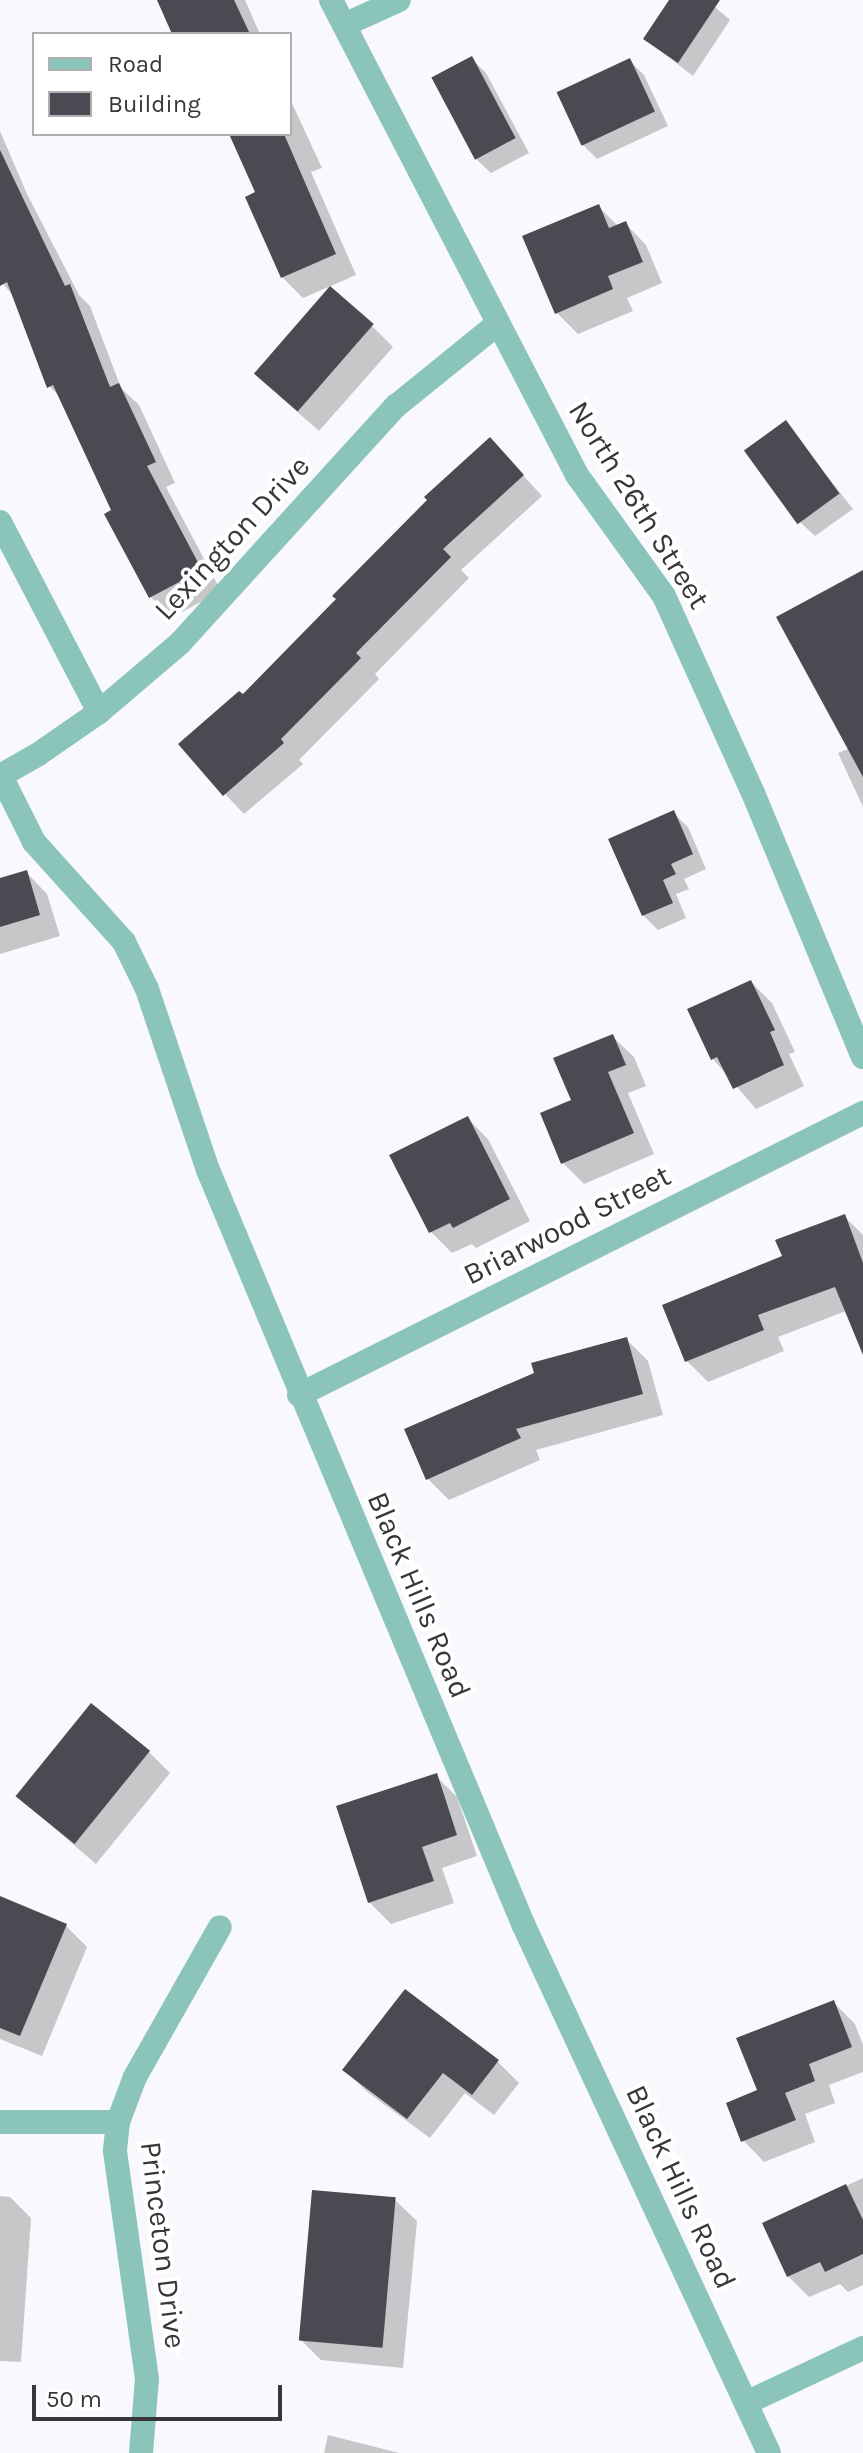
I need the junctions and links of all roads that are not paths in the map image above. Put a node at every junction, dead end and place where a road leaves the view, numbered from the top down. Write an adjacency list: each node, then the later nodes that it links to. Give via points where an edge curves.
1 (331, 0): 3 (street, North 26th Street)
2 (399, 0): 3 (street)
3 (344, 25): 4 (street, North 26th Street)
4 (496, 325): 6 (street, Lexington Drive, via 396,406 180,643); 8 (street, North 26th Street, via 577,475 664,596)
5 (0, 522): 6 (street)
6 (99, 712): 7 (street, Lexington Drive)
7 (0, 776): 10 (street, Black Hills Road, via 34,842 124,942 142,977 208,1170)
8 (863, 1057)
9 (863, 1113): 10 (street, Briarwood Street)
10 (299, 1395): 15 (street, Black Hills Road, via 524,1926)
11 (220, 1927): 13 (street, Princeton Drive, via 135,2077)
12 (0, 2122): 13 (street)
13 (118, 2122): 16 (street, Princeton Drive, via 115,2150 147,2379)
14 (863, 2348): 15 (street)
15 (746, 2403): 17 (street, Black Hills Road)
16 (141, 2453)
17 (769, 2453)

